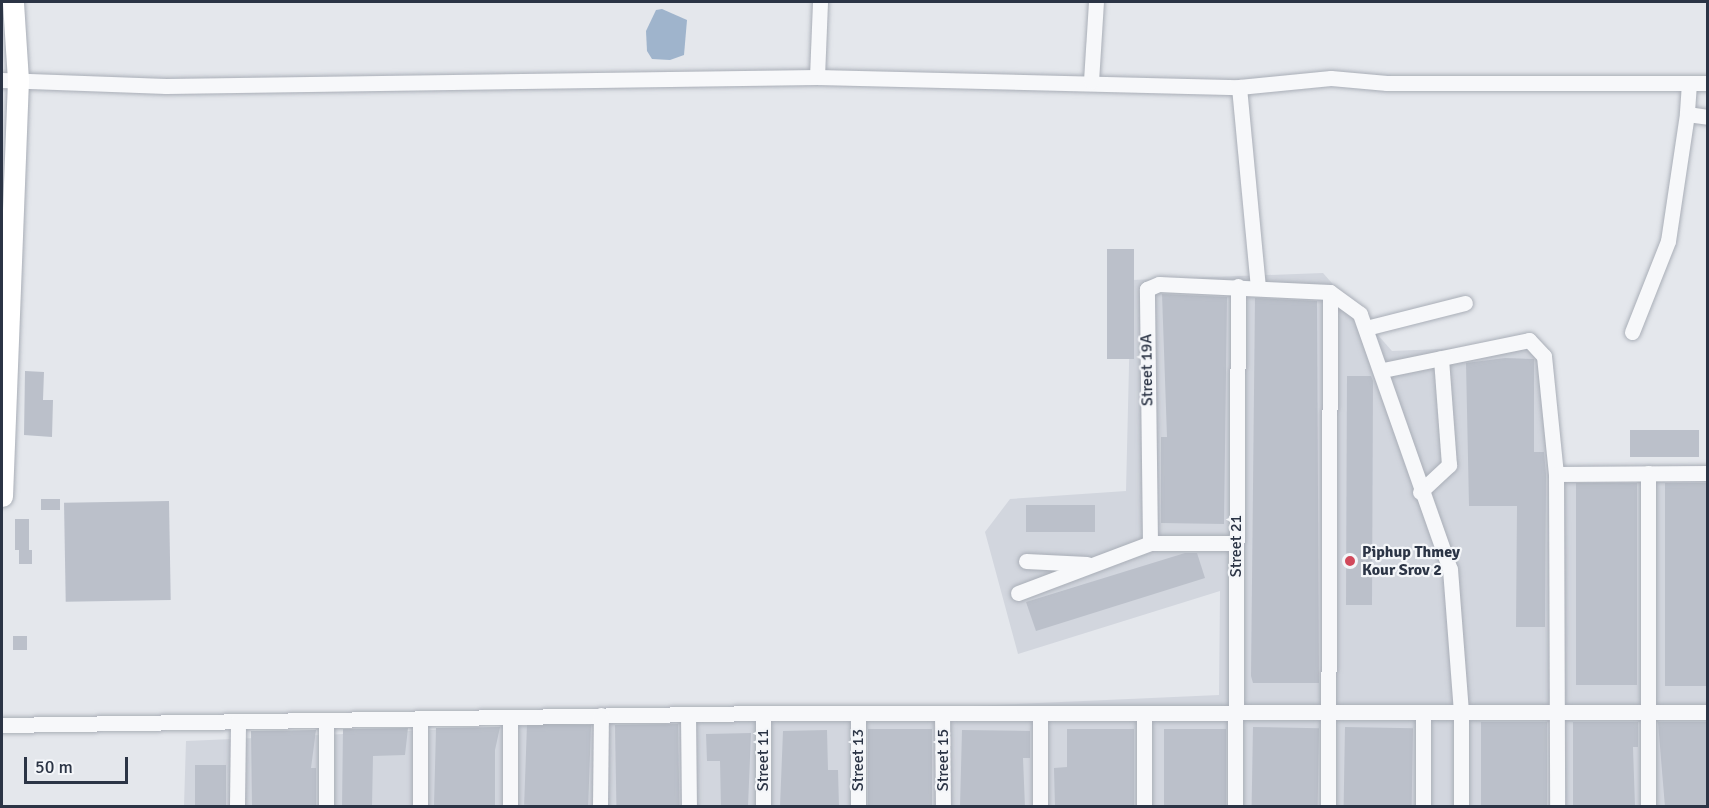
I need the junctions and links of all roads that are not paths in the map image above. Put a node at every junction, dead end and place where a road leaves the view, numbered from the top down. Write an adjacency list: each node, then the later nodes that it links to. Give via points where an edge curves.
1 (13, 2): 5 (highway)
2 (820, 2): 4 (street)
3 (1096, 2): 6 (street)
4 (817, 77): 5 (street, via 166,86); 6 (street)
5 (10, 80): 24 (highway)
6 (1091, 81): 9 (street)
7 (1689, 82): 8 (street); 9 (street, via 1331,78); 10 (street)
8 (1707, 82)
9 (1239, 87): 13 (street)
10 (1687, 114): 11 (street); 17 (street, via 1668,241)
11 (1707, 117)
12 (1238, 286): 13 (street); 25 (street, Street 19A, via 1159,284 1147,289); 26 (street, Street 21)
13 (1258, 287): 14 (street)
14 (1330, 292): 16 (street, via 1360,314); 31 (street)
15 (1466, 303): 16 (street)
16 (1366, 328): 19 (street)
17 (1632, 332)
18 (1441, 358): 19 (street); 22 (street, via 1529,340 1538,345 1544,356); 23 (street, via 1449,465)
19 (1383, 370): 23 (street)
20 (1648, 473): 21 (street); 22 (street); 34 (street)
21 (1707, 473)
22 (1556, 474): 41 (street)
23 (1420, 492): 33 (street, via 1450,569)
24 (2, 496)
25 (1150, 543): 26 (street); 28 (street)
26 (1236, 543): 30 (street, Street 21)
27 (1026, 561): 28 (street)
28 (1093, 564): 29 (street)
29 (1018, 593)
30 (1235, 712): 31 (street); 40 (street); 60 (street, Street 21)
31 (1328, 712): 32 (street); 61 (street)
32 (1424, 712): 33 (street); 62 (street)
33 (1461, 712): 41 (street); 63 (street)
34 (1648, 712): 35 (street); 41 (street); 65 (street)
35 (1707, 712)
36 (763, 713): 37 (street); 42 (street); 55 (street, Street 11)
37 (858, 713): 38 (street); 56 (street, Street 13)
38 (942, 713): 39 (street); 57 (street, Street 15)
39 (1040, 713): 40 (street); 58 (street)
40 (1144, 713): 59 (street)
41 (1557, 713): 64 (street)
42 (688, 714): 43 (street); 54 (street)
43 (601, 716): 44 (street); 53 (street)
44 (510, 717): 45 (street); 52 (street)
45 (420, 718): 46 (street); 51 (street)
46 (326, 720): 47 (street); 50 (street)
47 (238, 721): 48 (street); 49 (street)
48 (2, 725)
49 (237, 807)
50 (326, 807)
51 (420, 807)
52 (510, 807)
53 (600, 807)
54 (688, 807)
55 (763, 807)
56 (858, 807)
57 (943, 807)
58 (1040, 807)
59 (1144, 807)
60 (1235, 807)
61 (1328, 807)
62 (1423, 807)
63 (1461, 807)
64 (1557, 807)
65 (1648, 807)

